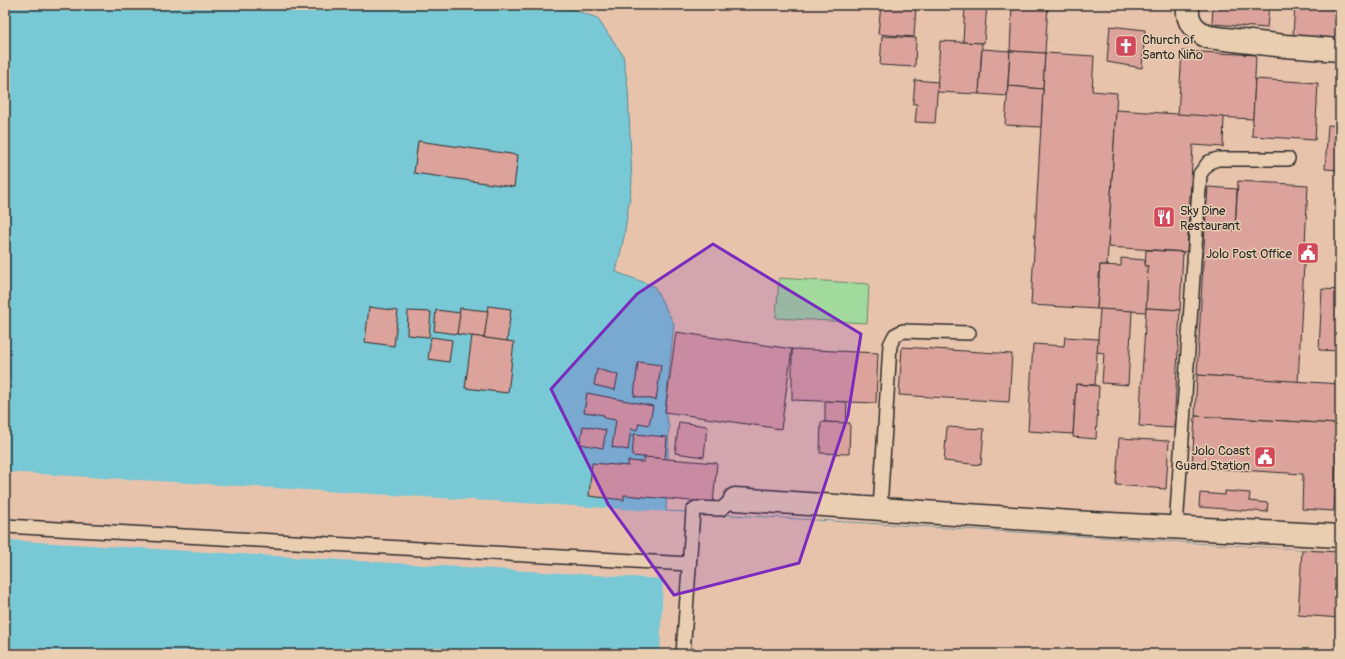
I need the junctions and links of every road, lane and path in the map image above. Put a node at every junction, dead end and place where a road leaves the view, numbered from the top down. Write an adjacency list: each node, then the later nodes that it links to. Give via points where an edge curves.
1 (1188, 5): 2 (street, via 1189,19 1193,26 1208,37)
2 (1340, 50)
3 (1288, 159): 8 (lane, via 1218,159 1209,162 1200,174)
4 (969, 333): 6 (lane, via 903,331 895,335 890,345)
5 (734, 499): 6 (street); 10 (lane, via 721,509 696,508 693,511)
6 (880, 509): 8 (street)
7 (5, 526): 10 (lane)
8 (1176, 527): 9 (street)
9 (1340, 536)
10 (689, 564): 11 (lane)
11 (683, 654)

